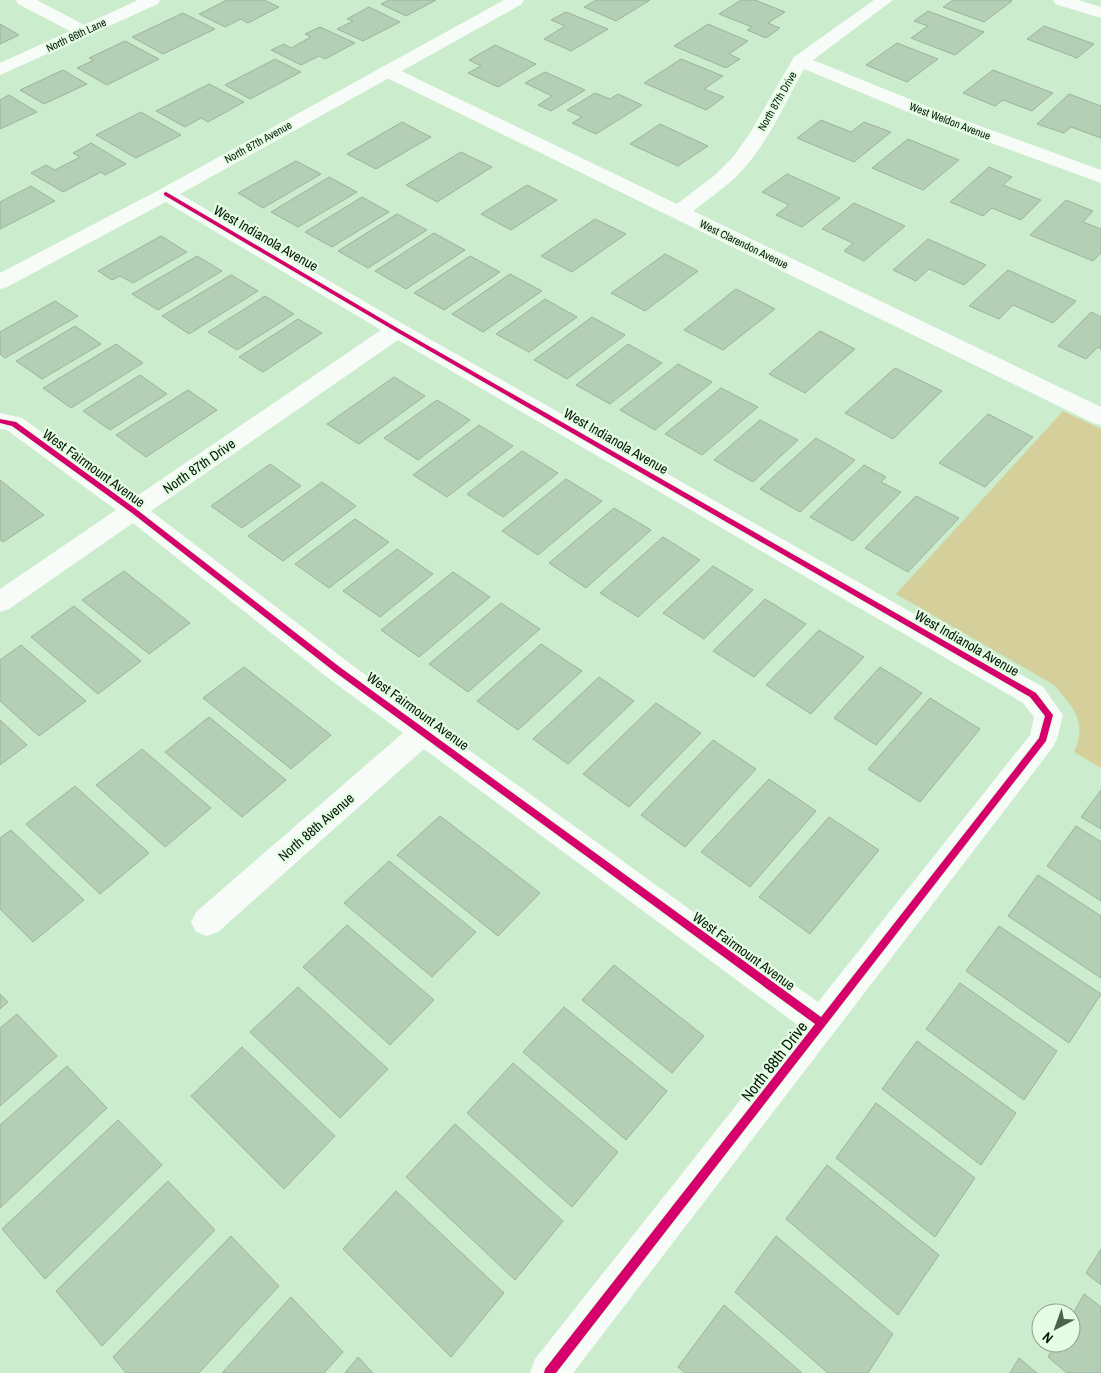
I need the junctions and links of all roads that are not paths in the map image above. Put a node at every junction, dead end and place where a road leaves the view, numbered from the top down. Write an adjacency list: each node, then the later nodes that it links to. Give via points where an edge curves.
1 (24, 0): 7 (street)
2 (152, 0): 7 (street, North 86th Lane)
3 (516, 0): 10 (street, North 87th Avenue)
4 (885, 0): 8 (street, North 87th Drive)
5 (1061, 0): 6 (street)
6 (1101, 13)
7 (84, 32): 9 (street, North 86th Lane)
8 (800, 61): 11 (street, West Weldon Avenue, via 932,115); 13 (street, North 87th Drive, via 740,161)
9 (0, 70)
10 (387, 71): 12 (street, North 87th Avenue); 13 (street, West Clarendon Avenue)
11 (1101, 177)
12 (166, 194): 14 (street, North 87th Avenue); 15 (street, West Indianola Avenue)
13 (679, 212): 16 (street, West Clarendon Avenue)
14 (0, 282)
15 (397, 330): 18 (street, North 87th Drive); 20 (street, West Indianola Avenue, via 1033,695)
16 (1101, 417)
17 (0, 421): 18 (street, West Fairmount Avenue, via 14,424)
18 (134, 511): 19 (street, North 87th Drive); 21 (street, West Fairmount Avenue, via 338,670)
19 (0, 602)
20 (1049, 715): 23 (street, North 88th Drive, via 1043,739)
21 (424, 731): 22 (street, North 88th Avenue); 23 (street, West Fairmount Avenue)
22 (207, 922)
23 (821, 1023): 24 (street, North 88th Drive)
24 (549, 1373)

